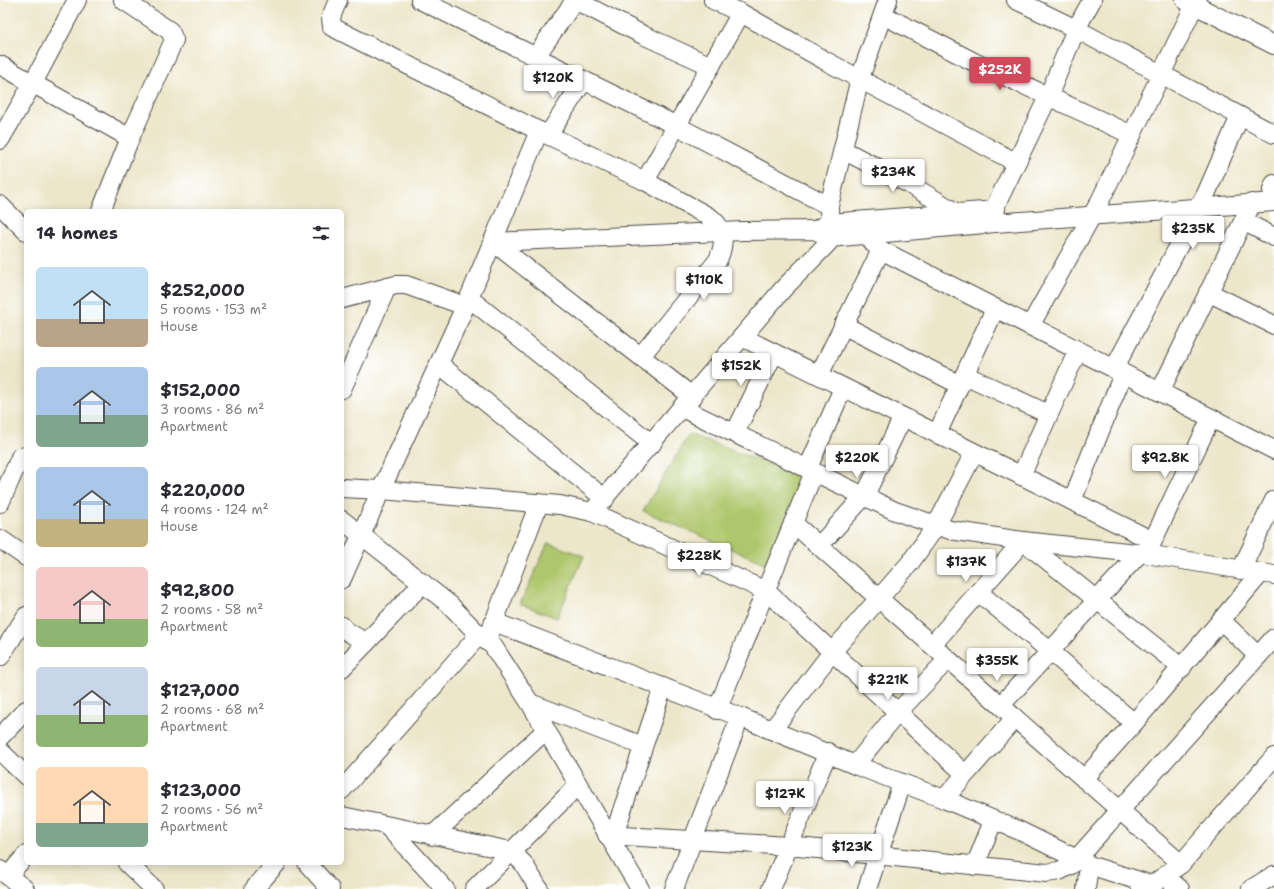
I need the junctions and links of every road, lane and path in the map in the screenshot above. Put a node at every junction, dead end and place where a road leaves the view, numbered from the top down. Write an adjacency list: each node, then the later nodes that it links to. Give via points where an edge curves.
1 (77, 0): 20 (street)
2 (123, 0): 27 (street, via 170,31 174,40)
3 (338, 0): 24 (street, via 330,17 332,27)
4 (420, 0): 14 (street)
5 (575, 0): 14 (street); 16 (street)
6 (713, 0): 11 (street)
7 (1016, 0): 12 (street)
8 (1092, 0): 12 (street)
9 (1192, 2): 13 (street); 17 (street)
10 (886, 8): 18 (street); 21 (street)
11 (741, 13): 16 (street); 18 (street)
12 (1076, 29): 17 (street); 21 (street)
13 (1274, 45)
14 (536, 56): 19 (street)
15 (0, 65): 20 (street)
16 (711, 66): 23 (street)
17 (1160, 74): 22 (street); 26 (street)
18 (860, 78): 29 (street); 30 (street)
19 (584, 80): 23 (street); 24 (street)
20 (33, 83): 27 (street); 28 (street)
21 (1048, 97): 26 (street); 30 (street)
22 (1240, 116): 25 (street); 33 (street)
23 (677, 126): 31 (street); 41 (street)
24 (543, 133): 31 (street); 46 (street)
25 (1274, 134)
26 (1132, 135): 37 (street)
27 (130, 138): 36 (street)
28 (0, 140)
29 (843, 150): 39 (street, via 909,184); 41 (street)
30 (1015, 162): 38 (street)
31 (645, 181): 44 (street, via 712,218)
32 (1273, 191): 33 (street); 34 (street)
33 (1202, 201): 34 (street); 37 (street); 61 (street)
34 (1252, 204): 40 (street)
35 (0, 205): 43 (street)
36 (102, 209)
37 (1095, 209): 38 (street); 42 (street); 55 (street)
38 (993, 211): 39 (street)
39 (957, 213): 42 (street)
40 (1243, 221): 45 (street); 49 (street)
41 (826, 224): 42 (street); 44 (street); 56 (street, via 824,248 783,289)
42 (863, 228): 47 (street)
43 (24, 229)
44 (722, 232): 46 (street); 59 (street, via 723,248 718,260)
45 (1274, 237)
46 (492, 242): 51 (street); 59 (street)
47 (881, 250): 52 (street); 53 (street)
48 (387, 287): 50 (street); 51 (street, via 411,286); 64 (street)
49 (1208, 292): 54 (street); 66 (street)
50 (344, 298)
51 (467, 302): 60 (street); 73 (street)
52 (994, 309): 55 (street); 63 (street)
53 (843, 325): 62 (street); 63 (street)
54 (1274, 325)
55 (1030, 326): 57 (street)
56 (742, 337): 58 (street); 67 (street)
57 (1078, 350): 61 (street); 68 (street)
58 (774, 353): 62 (street); 71 (street)
59 (641, 356): 67 (street)
60 (439, 364): 80 (street); 82 (street)
61 (1118, 371): 66 (street); 84 (street)
62 (819, 375): 65 (street)
63 (962, 380): 68 (street); 72 (street)
64 (344, 384)
65 (843, 388): 69 (street); 77 (street)
66 (1160, 392): 70 (street)
67 (687, 402): 71 (street); 73 (street)
68 (1048, 414): 78 (street)
69 (903, 417): 72 (street); 81 (street)
70 (1211, 418): 74 (street); 95 (street)
71 (735, 433): 77 (street)
72 (937, 434): 75 (street)
73 (652, 444): 82 (street)
74 (1274, 450)
75 (974, 453): 78 (street); 90 (street)
76 (24, 456): 85 (street, via 20,457)
77 (811, 470): 81 (street); 89 (street)
78 (1021, 476): 84 (street)
79 (344, 488): 80 (street)
80 (381, 490): 86 (street); 91 (street)
81 (865, 496): 90 (street, via 895,511); 94 (street)
82 (605, 498): 87 (street)
83 (1274, 500): 97 (street)
84 (1072, 501): 95 (street)
85 (0, 503)
86 (539, 504): 87 (street, via 560,505); 107 (street)
87 (592, 512): 101 (street)
88 (344, 522): 91 (street)
89 (793, 523): 94 (street); 101 (street)
90 (936, 526): 93 (street); 103 (street, via 910,563)
91 (360, 535): 98 (street); 100 (street)
92 (0, 539): 96 (street)
93 (1023, 541): 95 (street); 102 (street); 104 (street)
94 (819, 546): 103 (street)
95 (1146, 550): 97 (street); 104 (street)
96 (24, 556)
97 (1241, 570): 99 (street)
98 (344, 574)
99 (1268, 574): 106 (street)
100 (423, 583): 109 (street, via 449,604); 111 (street)
101 (766, 591): 114 (street); 123 (street)
102 (978, 592): 112 (street); 113 (street)
103 (878, 598): 112 (street); 114 (street)
104 (1098, 600): 113 (street); 119 (street)
105 (24, 619): 115 (street)
106 (1221, 620): 116 (street); 119 (street)
107 (494, 622): 109 (street); 120 (street)
108 (344, 627): 111 (street)
109 (483, 638): 121 (street, via 493,646); 142 (street)
110 (1274, 638): 116 (street)
111 (366, 643): 118 (street)
112 (932, 645): 117 (street)
113 (1050, 651): 122 (street); 128 (street)
114 (832, 652): 125 (street); 130 (street)
115 (0, 656)
116 (1258, 656): 144 (street)
117 (948, 659): 122 (street); 125 (street)
118 (344, 666)
119 (1182, 668): 128 (street)
120 (663, 687): 123 (street); 132 (street)
121 (530, 703): 129 (street); 132 (street)
122 (1001, 705): 127 (street)
123 (717, 710): 126 (street)
124 (24, 712): 131 (street)
125 (898, 712): 136 (street); 138 (street)
126 (740, 717): 130 (street); 150 (street)
127 (1015, 718): 138 (street); 139 (street)
128 (1134, 724): 139 (street)
129 (546, 730): 141 (street); 149 (street)
130 (772, 730): 133 (street)
131 (0, 737)
132 (643, 746): 148 (street)
133 (828, 752): 136 (street); 151 (street)
134 (1274, 757): 156 (street)
135 (2, 758): 137 (street)
136 (854, 765): 140 (street)
137 (24, 774)
138 (965, 774): 143 (street)
139 (1084, 779): 144 (street)
140 (902, 783): 143 (street); 153 (street)
141 (578, 785): 148 (street); 152 (street)
142 (344, 788)
143 (944, 799): 146 (street)
144 (1119, 810): 155 (street); 156 (street)
145 (344, 816): 147 (street)
146 (993, 820): 155 (street); 160 (street)
147 (387, 826): 149 (street); 167 (street)
148 (611, 835): 150 (street); 170 (street)
149 (432, 836): 152 (street)
150 (693, 840): 151 (street); 171 (street)
151 (789, 846): 153 (street); 172 (street)
152 (511, 851): 168 (street); 169 (street, via 523,863)
153 (876, 856): 160 (street); 173 (street)
154 (24, 859): 162 (street)
155 (1082, 862): 160 (street, via 1047,873); 163 (street); 174 (street)
156 (1181, 864): 163 (street)
157 (130, 865): 164 (street)
158 (275, 865): 165 (street)
159 (309, 865): 166 (street)
160 (975, 866)
161 (1274, 875): 176 (street)
162 (13, 882)
163 (1153, 883): 175 (street)
164 (154, 889)
165 (254, 889)
166 (330, 889)
167 (445, 889)
168 (474, 889)
169 (539, 889)
170 (640, 889)
171 (674, 889)
172 (771, 889)
173 (867, 889)
174 (1086, 889)
175 (1180, 889)
176 (1251, 889)

